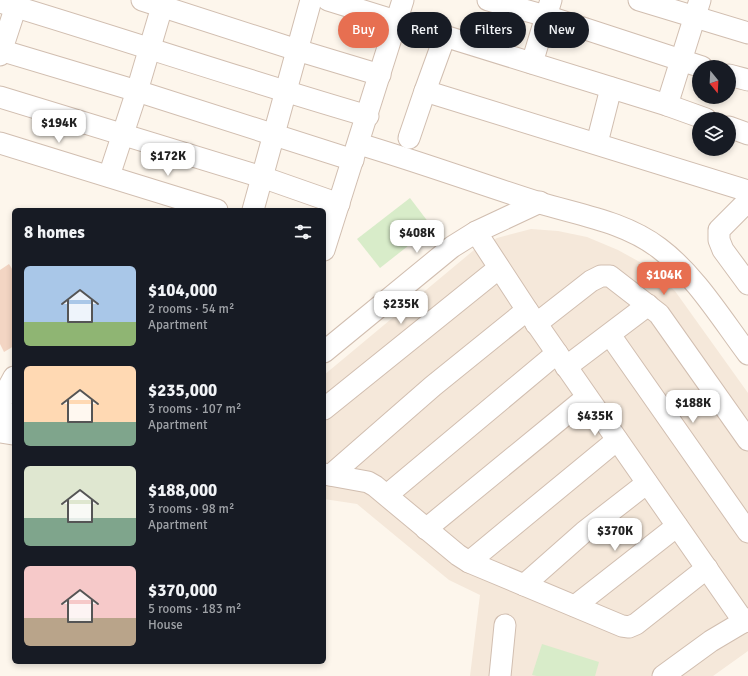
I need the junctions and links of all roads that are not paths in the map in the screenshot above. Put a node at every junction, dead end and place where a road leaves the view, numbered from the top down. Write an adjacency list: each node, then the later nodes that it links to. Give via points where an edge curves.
1 (142, 0): 8 (street)
2 (312, 0): 17 (street)
3 (328, 0): 12 (street)
4 (403, 0): 11 (street)
5 (488, 0): 9 (street)
6 (639, 0): 10 (street)
7 (11, 3): 15 (street); 18 (street)
8 (163, 3): 15 (street); 17 (street)
9 (549, 8): 19 (street); 20 (street)
10 (697, 8): 13 (street); 19 (street)
11 (400, 12)
12 (397, 21): 22 (street)
13 (748, 33)
14 (452, 38): 20 (street)
15 (150, 48): 26 (street); 28 (street)
16 (441, 48): 27 (street)
17 (297, 50): 22 (street); 28 (street)
18 (1, 52): 26 (street)
19 (681, 61): 21 (street); 30 (street)
20 (532, 63): 25 (street)
21 (692, 64)
22 (380, 75): 32 (street)
23 (736, 77): 24 (street)
24 (748, 80)
25 (611, 88): 30 (street); 39 (street)
26 (137, 91): 34 (street); 36 (street)
27 (425, 91): 37 (street); 39 (street)
28 (286, 92): 32 (street); 36 (street)
29 (0, 97): 34 (street)
30 (667, 105): 31 (street)
31 (692, 114)
32 (368, 116): 40 (street)
33 (736, 130): 35 (street)
34 (123, 134): 41 (street); 42 (street)
35 (748, 134)
36 (274, 135): 40 (street); 42 (street)
37 (409, 138)
38 (0, 143): 41 (street)
39 (597, 143): 43 (street)
40 (356, 152): 45 (street, via 400,156); 46 (street)
41 (109, 176): 47 (street)
42 (262, 177): 46 (street); 48 (street)
43 (748, 191)
44 (748, 201): 52 (street, via 719,230 723,250)
45 (540, 202): 49 (street); 57 (street, via 631,232 658,247 680,265)
46 (339, 204): 50 (street)
47 (211, 208)
48 (254, 208)
49 (476, 232): 51 (street); 56 (street, via 452,247)
50 (326, 240)
51 (499, 268): 54 (street); 61 (street)
52 (748, 284)
53 (648, 304): 54 (street, via 610,276 601,276); 55 (street); 65 (street, via 659,314)
54 (532, 317): 58 (street); 66 (street, via 433,386)
55 (610, 335): 58 (street); 71 (street)
56 (326, 350)
57 (748, 354)
58 (562, 360): 60 (street); 68 (street)
59 (12, 384): 62 (street)
60 (587, 397): 64 (street); 70 (street)
61 (326, 408)
62 (3, 415): 63 (street)
63 (12, 431)
64 (617, 440): 67 (street); 72 (street)
65 (748, 440)
66 (328, 474): 68 (street, via 368,482)
67 (647, 483): 69 (street); 74 (street, via 584,532)
68 (387, 495): 70 (street)
69 (677, 526): 73 (street); 75 (street)
70 (426, 529): 72 (street)
71 (748, 532)
72 (469, 562): 74 (street)
73 (707, 568): 75 (street, via 629,627); 76 (street)
74 (524, 585): 75 (street)
75 (575, 606)
76 (746, 621): 79 (street, via 711,641)
77 (505, 625): 78 (street)
78 (500, 676)
79 (663, 676)

